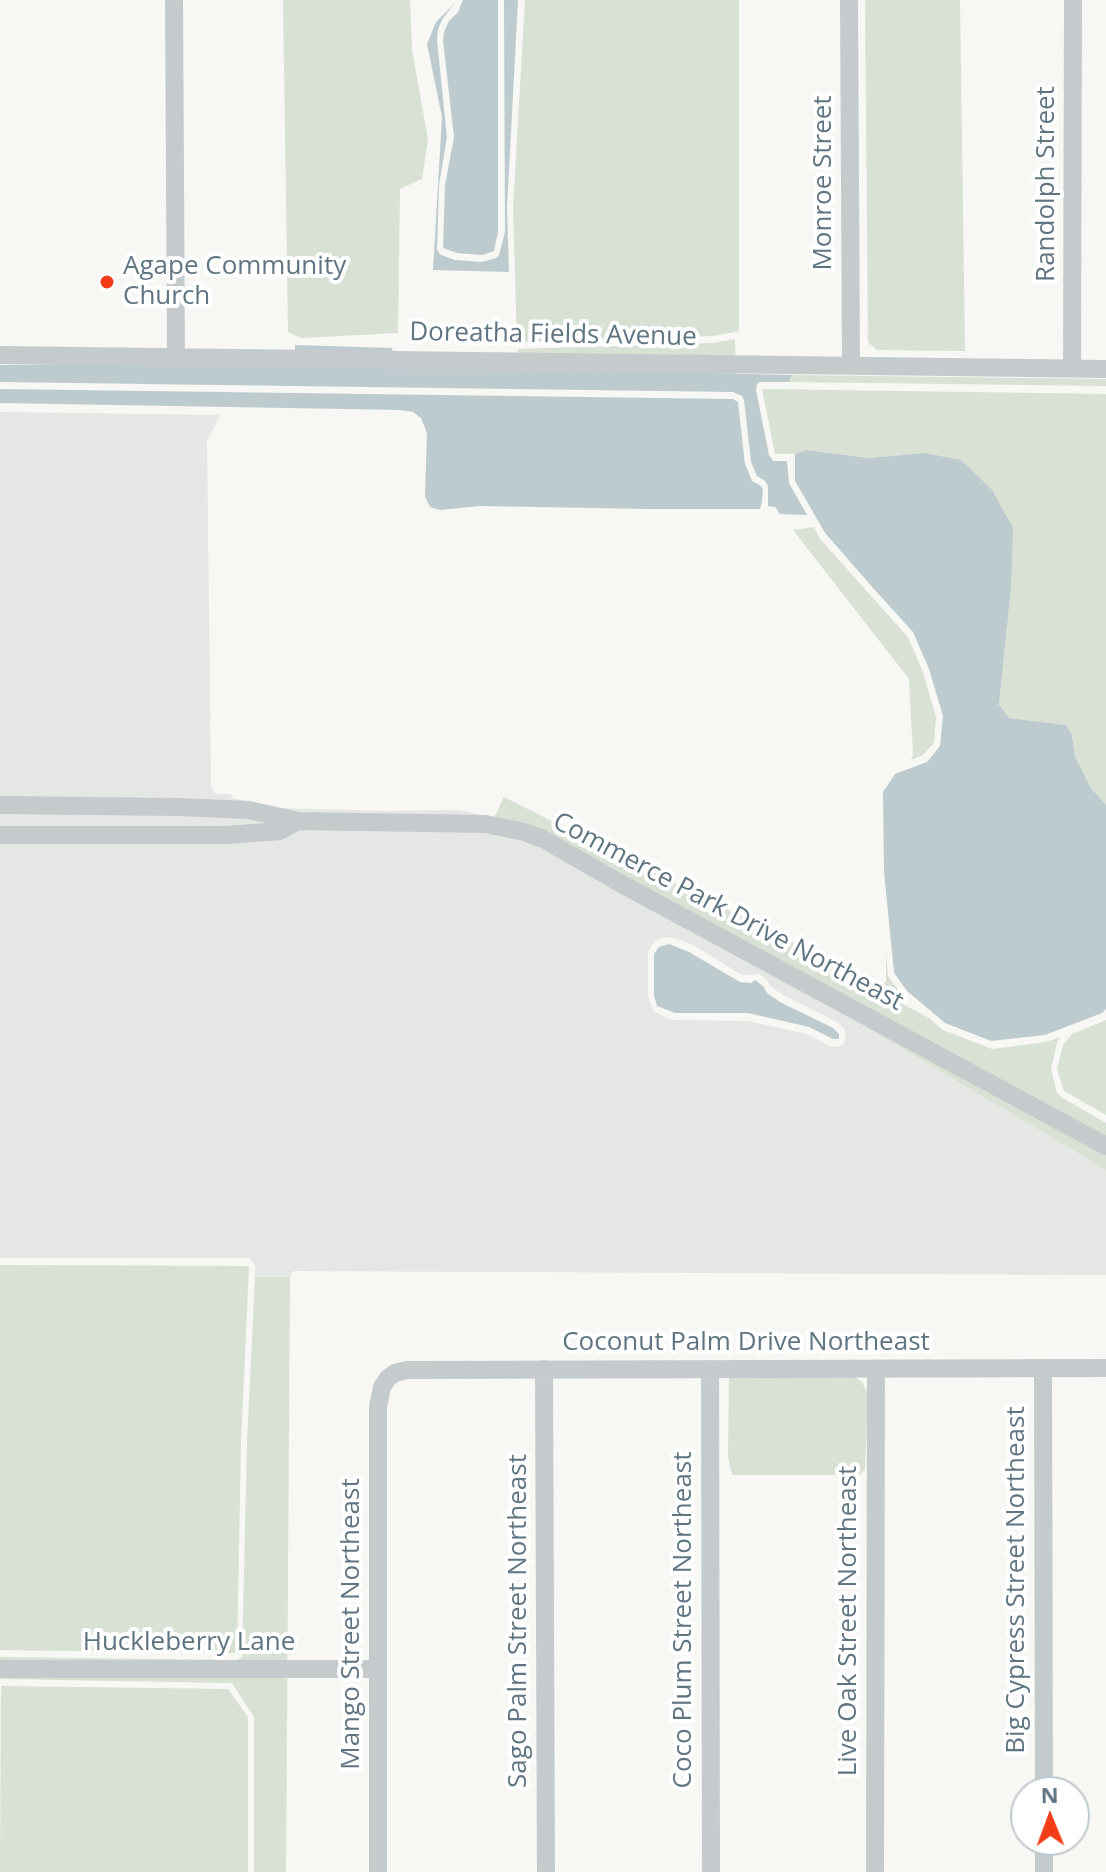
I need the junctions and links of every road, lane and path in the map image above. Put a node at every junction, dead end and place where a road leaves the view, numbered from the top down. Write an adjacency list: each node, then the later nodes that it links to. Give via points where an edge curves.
1 (174, 0): 5 (street)
2 (849, 0): 6 (street, Monroe Street)
3 (1073, 0): 7 (street, Randolph Street)
4 (0, 355): 5 (street, Doreatha Fields Avenue)
5 (176, 357): 6 (street, Doreatha Fields Avenue)
6 (851, 365): 7 (street, Doreatha Fields Avenue)
7 (1072, 369): 8 (street, Doreatha Fields Avenue)
8 (1106, 369)
9 (0, 805): 10 (street, Commerce Park Drive Northeast)
10 (197, 821): 11 (street, Commerce Park Drive Northeast, via 249,810); 11 (street, Commerce Park Drive Northeast, via 239,834 280,831); 12 (street, Commerce Park Drive Northeast, via 92,835)
11 (298, 821): 13 (street, Commerce Park Drive Northeast, via 486,824 543,839)
12 (0, 835)
13 (1106, 1146)
14 (1106, 1368): 18 (street, Coconut Palm Drive Northeast)
15 (544, 1369): 16 (street, Coconut Palm Drive Northeast); 19 (street, Coconut Palm Drive Northeast, via 407,1370); 24 (street, Sago Palm Street Northeast)
16 (710, 1369): 17 (street, Coconut Palm Drive Northeast); 25 (street, Coco Plum Street Northeast)
17 (876, 1369): 18 (street, Coconut Palm Drive Northeast); 26 (street, Live Oak Street Northeast)
18 (1043, 1369): 22 (street, Big Cypress Street Northeast)
19 (388, 1378): 21 (street, Mango Street Northeast, via 378,1407)
20 (0, 1669): 21 (street, Huckleberry Lane)
21 (378, 1669): 23 (street, Mango Street Northeast)
22 (1044, 1776)
23 (378, 1872)
24 (546, 1872)
25 (711, 1872)
26 (875, 1872)

